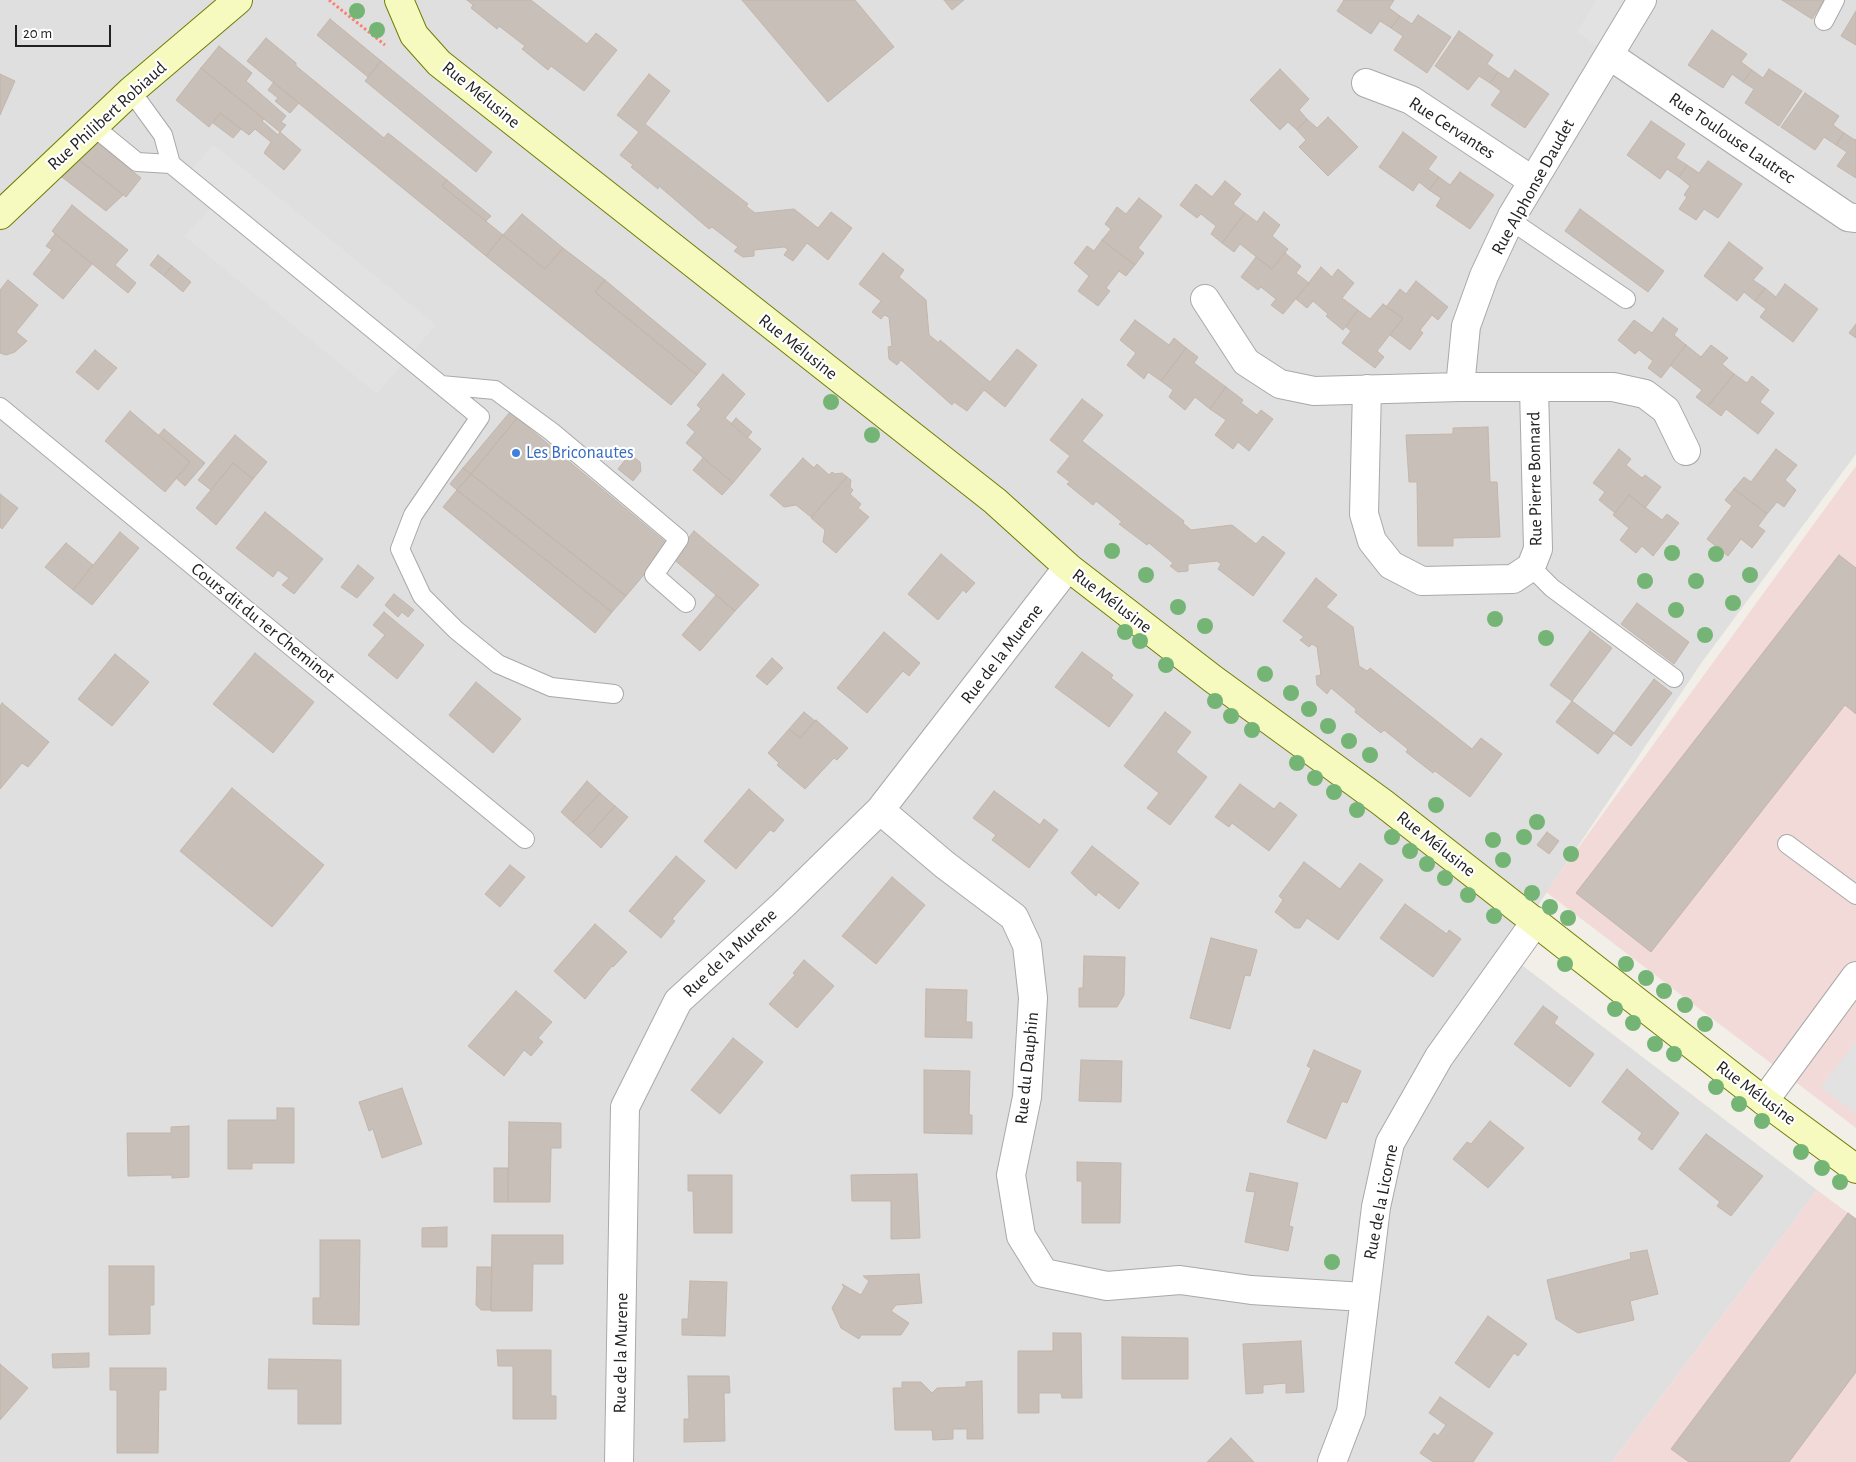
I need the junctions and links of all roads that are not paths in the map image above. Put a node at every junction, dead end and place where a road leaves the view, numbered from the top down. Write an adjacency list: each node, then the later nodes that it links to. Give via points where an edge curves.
1 (238, 0): 8 (street, Rue Philibert Robiaud)
2 (1642, 0): 6 (street, Rue Alphonse Daudet)
3 (1836, 0): 5 (lane)
4 (398, 1): 23 (street, Rue Mélusine, via 414,35 439,63 995,501)
5 (1824, 21)
6 (1609, 55): 11 (street, Rue Alphonse Daudet); 13 (street, Rue Toulouse Lautrec, via 1848,217)
7 (1366, 83): 11 (street, Rue Cervantes, via 1411,100)
8 (131, 91): 9 (street, Rue Philibert Robiaud); 10 (lane, via 163,134)
9 (93, 126): 10 (lane, via 137,162); 12 (street, Rue Philibert Robiaud)
10 (171, 164): 17 (lane)
11 (1533, 181): 14 (street, Rue Alphonse Daudet)
12 (0, 215)
13 (1856, 218)
14 (1510, 220): 16 (lane); 18 (street, Rue Alphonse Daudet, via 1484,276 1466,326)
15 (1205, 299): 20 (street, Rue Pierre Bonnard, via 1246,362 1280,384 1314,392)
16 (1626, 299)
17 (441, 385): 25 (lane, via 495,390 552,432 679,539 654,575); 27 (lane, via 480,417 413,515 400,549 422,596 456,630 498,664 551,687)
18 (1460, 387): 19 (street, Rue Pierre Bonnard); 20 (street, Rue Pierre Bonnard)
19 (1534, 388): 22 (street, Rue Pierre Bonnard, via 1613,387 1645,394 1666,410); 24 (street, Rue Pierre Bonnard, via 1538,549)
20 (1367, 389): 24 (street, Rue Pierre Bonnard, via 1364,514 1372,541 1391,565 1422,581 1514,579)
21 (0, 407): 29 (lane, Cours dit du 1er Cheminot)
22 (1686, 451)
23 (1068, 567): 28 (street, Rue de la Murene); 32 (street, Rue Mélusine)
24 (1531, 567): 26 (lane, via 1552,588)
25 (686, 603)
26 (1674, 678)
27 (614, 694)
28 (880, 810): 36 (street, Rue du Dauphin, via 1014,917 1027,946 1033,998 1028,1097 1011,1174 1021,1236 1044,1273 1107,1286 1180,1280 1251,1290); 37 (street, Rue de la Murene, via 678,1001 625,1107)
29 (525, 839)
30 (1787, 844): 31 (lane)
31 (1856, 895)
32 (1536, 921): 34 (street, Rue Mélusine); 36 (street, Rue de la Licorne, via 1439,1056 1390,1143 1376,1207)
33 (1856, 976): 34 (street)
34 (1764, 1101): 35 (street, Rue Mélusine)
35 (1856, 1169)
36 (1364, 1297): 38 (street, Rue de la Licorne, via 1351,1412)
37 (620, 1462)
38 (1332, 1462)

